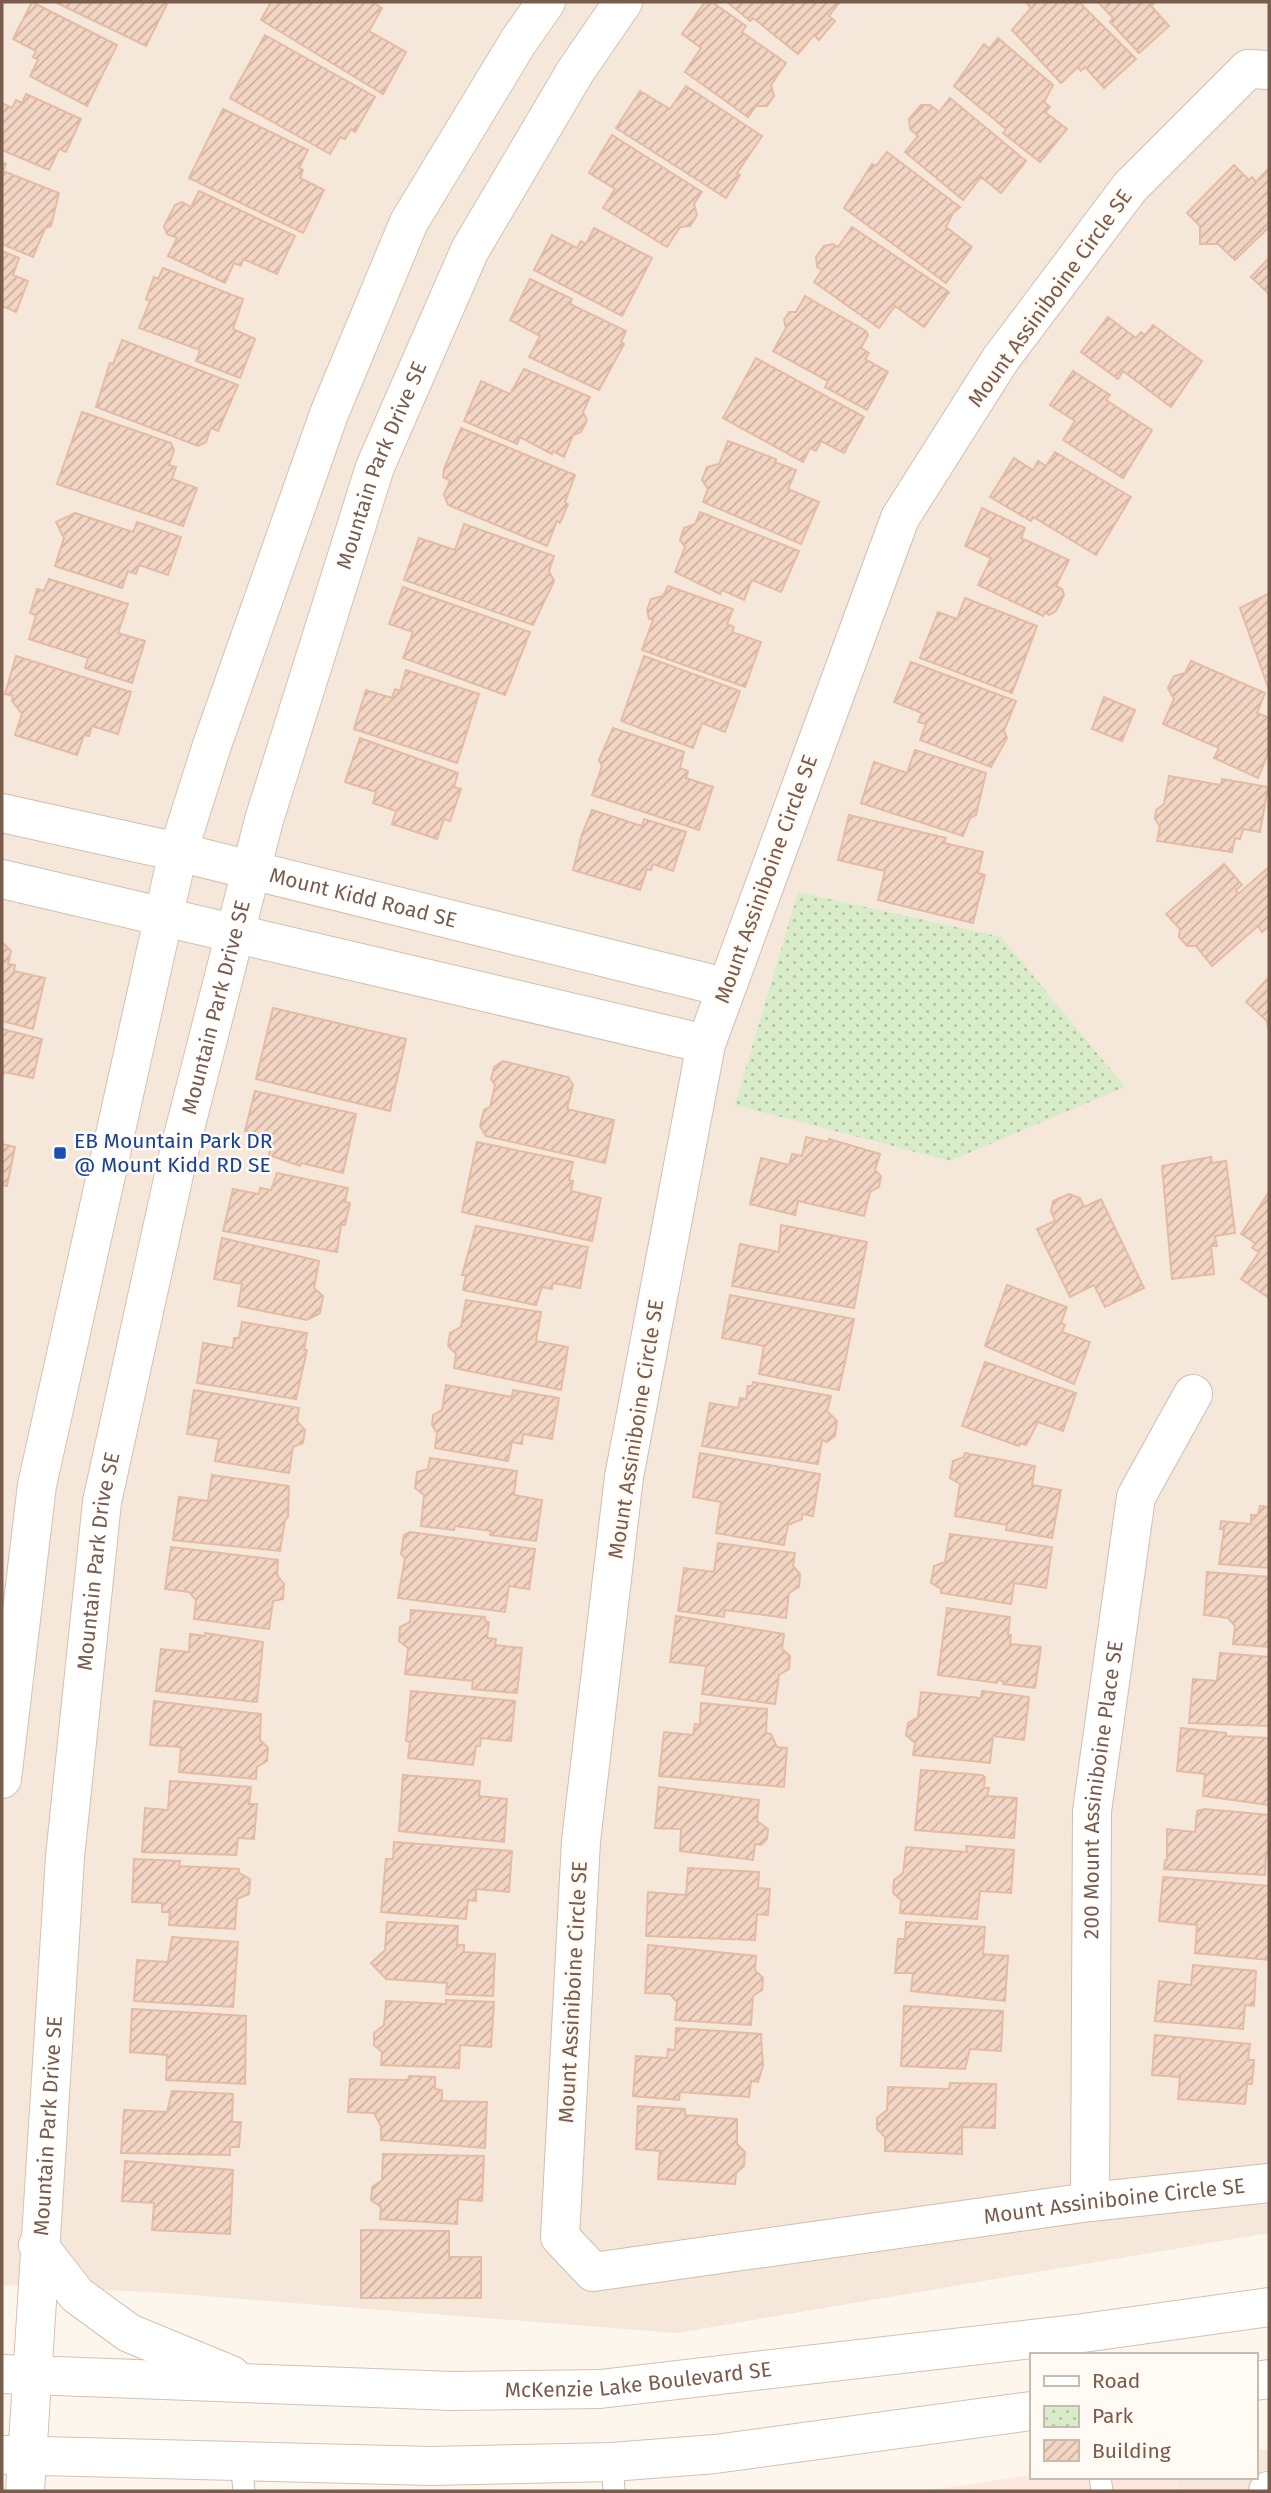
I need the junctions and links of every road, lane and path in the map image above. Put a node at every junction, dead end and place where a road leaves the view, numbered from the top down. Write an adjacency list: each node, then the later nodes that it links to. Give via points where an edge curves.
1 (546, 2): 5 (street, via 409,222 329,414)
2 (623, 2): 6 (street, Mountain Park Drive SE, via 575,72 470,250 375,467)
3 (1269, 70): 10 (street, Mount Assiniboine Circle SE, via 1248,69 1130,187 1000,360 900,518)
4 (2, 813): 5 (street, Mount Kidd Road SE)
5 (178, 852): 6 (street, Mount Kidd Road SE); 8 (street)
6 (252, 870): 9 (street, Mountain Park Drive SE); 10 (street, Mount Kidd Road SE)
7 (2, 879): 8 (street)
8 (161, 917): 9 (street); 13 (street, via 37,1485)
9 (234, 935): 11 (street); 16 (street, Mountain Park Drive SE, via 179,1152 102,1502 65,1857)
10 (724, 987): 11 (street, Mount Assiniboine Circle SE)
11 (706, 1044): 15 (street, Mount Assiniboine Circle SE, via 622,1491 581,1841 560,2237 593,2273)
12 (1193, 1394): 15 (street, 200 Mount Assiniboine Place SE, via 1136,1497 1092,1811)
13 (2, 1779)
14 (1269, 2183): 15 (street, Mount Assiniboine Circle SE)
15 (1090, 2202)
16 (38, 2245): 19 (street, Mountain Park Drive SE); 20 (street, via 77,2295 128,2333)
17 (1269, 2307): 18 (street, McKenzie Lake Boulevard SE)
18 (1085, 2344): 20 (street, McKenzie Lake Boulevard SE, via 600,2389 453,2391)
19 (16, 2375): 20 (street, McKenzie Lake Boulevard SE); 22 (street, Mountain Park Drive SE)
20 (256, 2385)
21 (1030, 2411): 24 (street, via 741,2451)
22 (18, 2467): 23 (street)
23 (243, 2476): 24 (street, via 431,2466)
24 (613, 2477)

